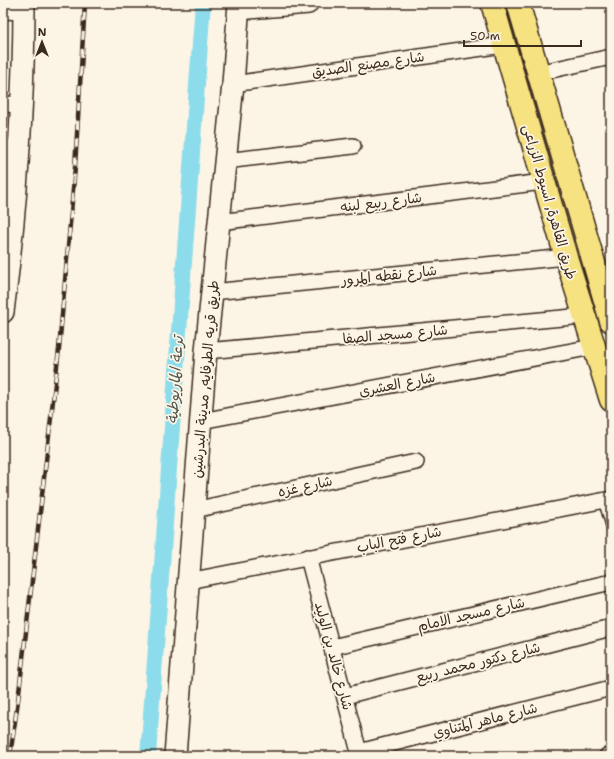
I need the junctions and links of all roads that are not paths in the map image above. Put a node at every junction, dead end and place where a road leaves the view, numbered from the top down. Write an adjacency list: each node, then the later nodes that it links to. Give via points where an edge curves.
1 (492, 3): 7 (highway, طريق القاهرة, اسيوط الزراعى)
2 (518, 3): 9 (highway, طريق القاهرة, اسيوط الزراعى)
3 (309, 6): 5 (street)
4 (24, 7): 6 (street); 11 (main road)
5 (239, 7): 10 (main road, طريق قريه الطرفايه, مدينة البدرشين)
6 (3, 11)
7 (503, 45): 10 (street, شارع مصنع الصديق); 15 (highway, طريق القاهرة, اسيوط الزراعى)
8 (611, 58): 9 (street)
9 (538, 73): 23 (highway, طريق القاهرة, اسيوط الزراعى)
10 (233, 84): 14 (main road, طريق قريه الطرفايه, مدينة البدرشين)
11 (12, 104): 13 (main road)
12 (352, 146): 14 (street)
13 (11, 148): 18 (main road, via 11,199)
14 (225, 161): 16 (main road, طريق قريه الطرفايه, مدينة البدرشين)
15 (543, 182): 16 (street, شارع ربيع لبنه); 17 (highway, طريق القاهرة, اسيوط الزراعى)
16 (219, 222): 19 (main road, طريق قريه الطرفايه, مدينة البدرشين)
17 (566, 257): 19 (street, شارع نقطه المرور); 22 (highway, طريق القاهرة, اسيوط الزراعى)
18 (6, 259): 20 (main road)
19 (212, 292): 25 (main road, طريق قريه الطرفايه, مدينة البدرشين)
20 (3, 309): 21 (main road)
21 (3, 312)
22 (584, 316): 24 (highway, طريق القاهرة, اسيوط الزراعى); 25 (street, شارع مسجد الصفا)
23 (611, 321)
24 (593, 346): 26 (highway, طريق القاهرة, اسيوط الزراعى); 27 (street, شارع العشرى)
25 (206, 352): 27 (main road, طريق قريه الطرفايه, مدينة البدرشين)
26 (611, 400)
27 (201, 421): 30 (main road, طريق قريه الطرفايه, مدينة البدرشين)
28 (416, 462): 30 (street, شارع غزه)
29 (606, 499): 31 (lane); 32 (street, شارع فتح الباب)
30 (194, 510): 33 (main road, طريق قريه الطرفايه, مدينة البدرشين)
31 (611, 529)
32 (308, 557): 33 (street, شارع فتح الباب); 36 (street, شارع خالد بن الوليد)
33 (188, 581): 41 (main road, طريق قريه الطرفايه, مدينة البدرشين)
34 (611, 582): 36 (street, شارع مسجد الامام)
35 (611, 628): 38 (street, شارع دكتور محمد ربيع)
36 (332, 647): 38 (street, شارع خالد بن الوليد)
37 (611, 688): 39 (street, شارع ماهر المتناوي)
38 (345, 696): 39 (street, شارع خالد بن الوليد)
39 (360, 754)
40 (611, 755): 42 (street)
41 (175, 756)
42 (607, 756)

